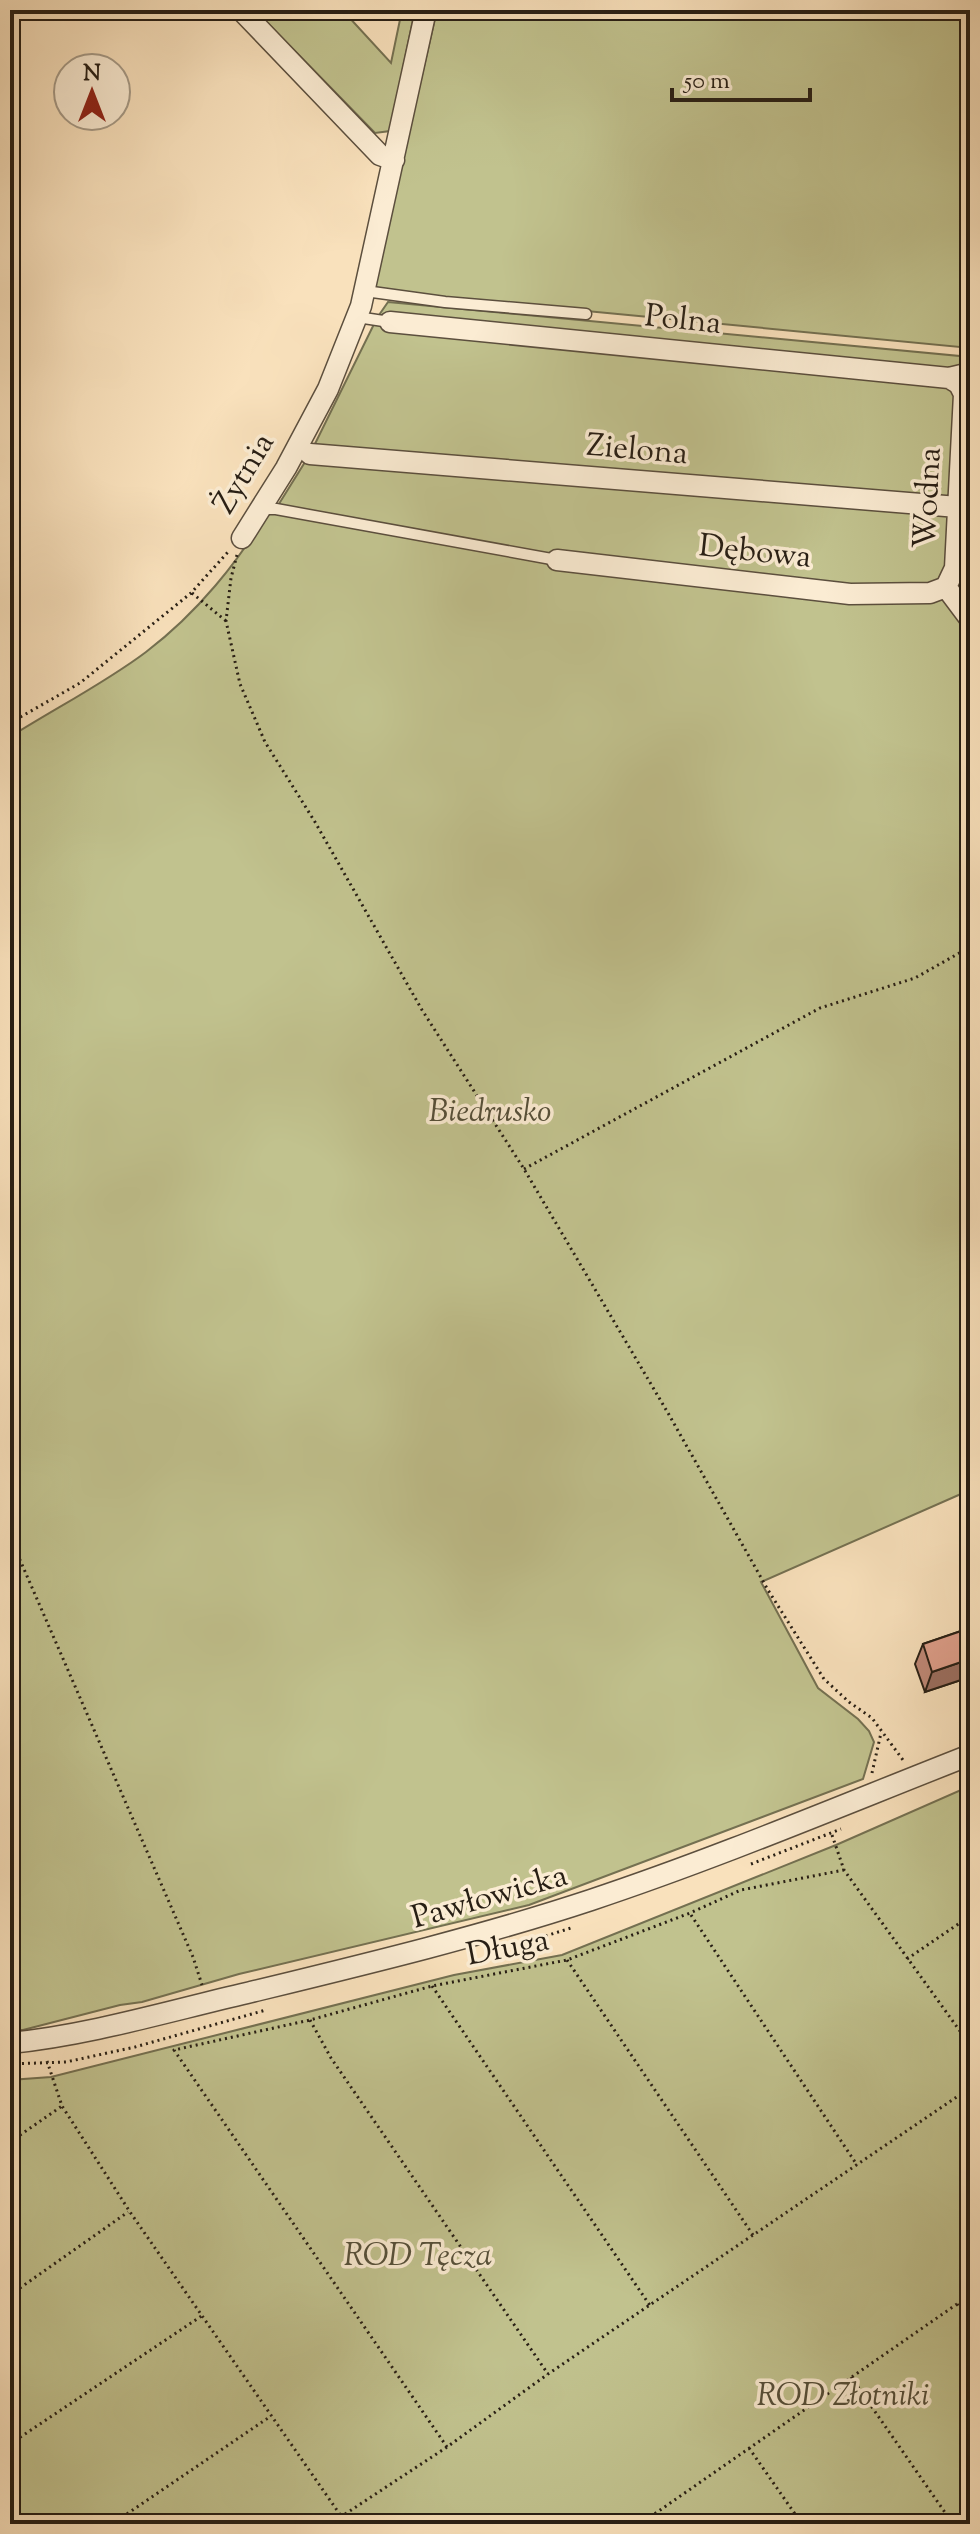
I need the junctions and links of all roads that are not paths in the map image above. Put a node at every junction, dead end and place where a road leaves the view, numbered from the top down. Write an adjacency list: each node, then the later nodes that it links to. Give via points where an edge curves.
1 (241, 10): 3 (street, via 380,155)
2 (426, 10): 3 (street, Żytnia)
3 (394, 160): 4 (street, Żytnia)
4 (365, 291): 5 (lane); 6 (street, Żytnia)
5 (586, 314)
6 (357, 317): 7 (lane); 12 (street, Żytnia, via 328,389)
7 (390, 322): 9 (street, Polna)
8 (970, 373): 9 (street, Polna)
9 (949, 378): 11 (street, Wodna, via 964,394)
10 (310, 454): 11 (street, Zielona)
11 (965, 508): 15 (street, Wodna, via 955,568)
12 (262, 509): 13 (street, Żytnia); 14 (lane)
13 (242, 538)
14 (557, 560): 15 (street, Dębowa, via 850,594 930,593)
15 (946, 587): 16 (street, Wodna)
16 (970, 619)
17 (970, 1755): 18 (street, Pawłowicka, via 824,1814 499,1929 207,2002)
18 (10, 2043)

